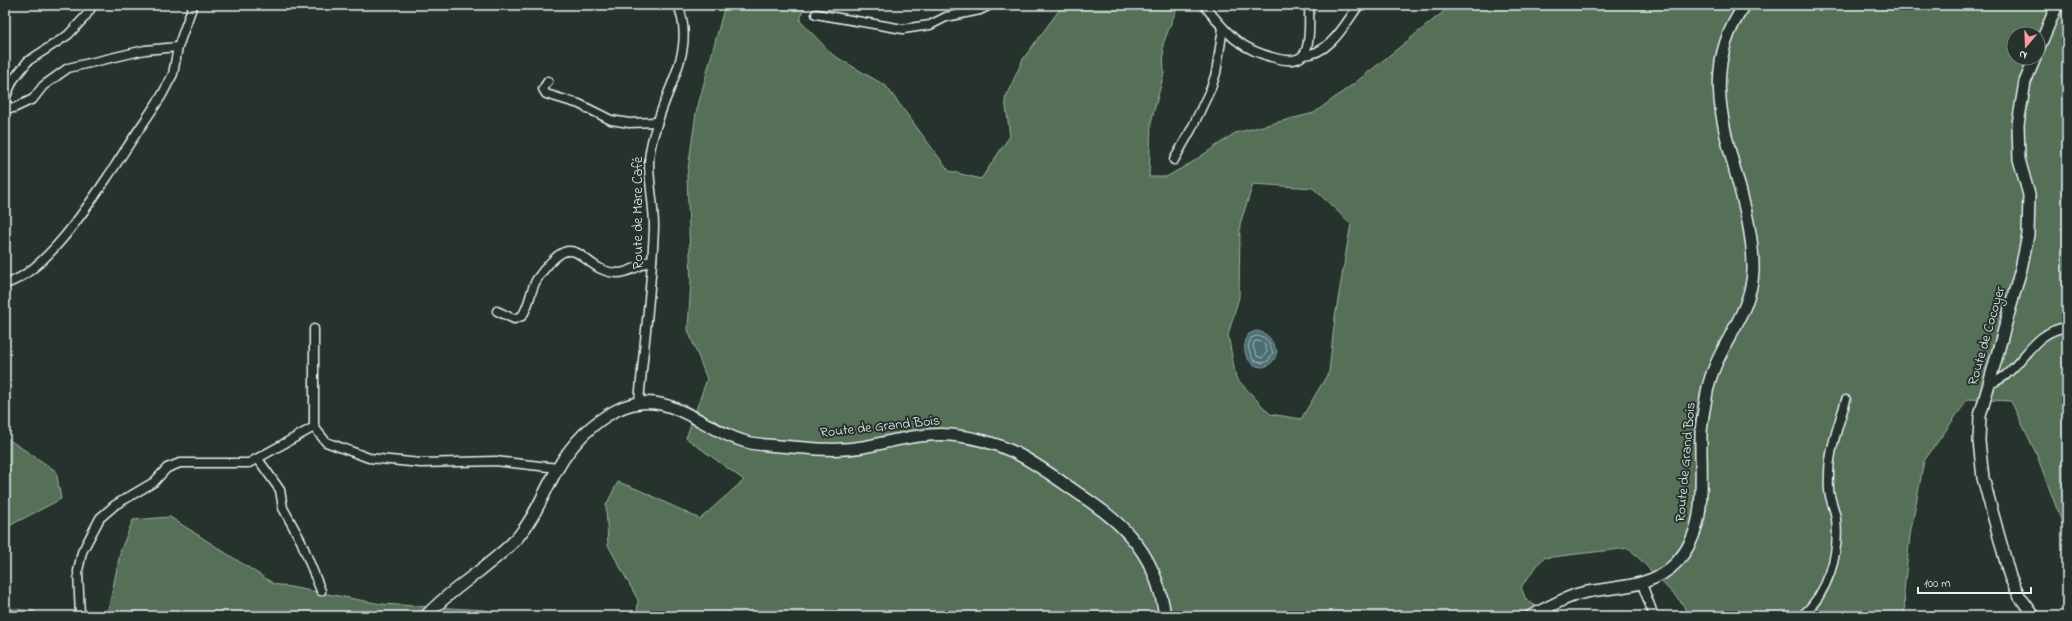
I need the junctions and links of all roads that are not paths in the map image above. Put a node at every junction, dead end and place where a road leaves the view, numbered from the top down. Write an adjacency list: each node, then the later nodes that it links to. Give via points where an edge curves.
1 (93, 5): 17 (street, via 86,17 68,35 28,61 12,80)
2 (193, 5): 13 (street)
3 (678, 5): 18 (street, Route de Mare Café, via 684,42 679,68)
4 (990, 5): 10 (street, via 980,10 946,17 930,25 903,29)
5 (1204, 5): 11 (street)
6 (1309, 5): 14 (street)
7 (1359, 5): 14 (street, via 1326,47)
8 (1745, 5): 31 (main road, Route de Grand Bois, via 1728,36 1723,54 1720,100 1723,126 1750,227 1753,272 1750,291 1743,313 1714,366 1708,389 1701,434 1702,489 1695,534 1675,564)
9 (2057, 5): 12 (main road)
10 (816, 14)
11 (1223, 28): 14 (street, via 1240,45 1262,55 1289,61); 19 (street, via 1213,80 1194,124)
12 (2046, 31)
13 (178, 47): 17 (street, via 145,50 68,68 43,86 33,99 14,108 8,108); 21 (street, via 173,74 162,95 81,218 36,267)
14 (1304, 55)
15 (2031, 66): 25 (main road, Route de Cocoyer, via 2025,82 2018,124 2019,159 2029,195 2028,236)
16 (548, 81): 18 (street, via 543,90 546,94 579,104 611,120 629,123)
17 (5, 99)
18 (657, 122): 20 (street, Route de Mare Café, via 649,162 654,224)
19 (1174, 160)
20 (652, 260): 22 (street, via 626,272 611,272 576,251 568,251 553,260 536,281 522,316 514,319); 27 (street, Route de Mare Café)
21 (5, 284)
22 (497, 311)
23 (2067, 327): 25 (street, via 2053,329 2039,339 2006,376)
24 (314, 329): 28 (street)
25 (1988, 385): 39 (main road, Route de Cocoyer, via 1980,416 1980,464 2010,577)
26 (1846, 400): 38 (street, via 1829,473 1836,530 1830,571 1824,589)
27 (639, 402): 30 (main road, Route de Grand Bois, via 617,410 598,422 577,441); 35 (main road, Route de Grand Bois, via 663,403 724,434 752,443 826,450 948,434 986,440 1021,454 1101,509 1130,535 1155,577)
28 (314, 427): 29 (street); 30 (street, via 326,442 369,458 421,463 495,461)
29 (258, 459): 32 (street, via 280,490 283,508 301,541); 33 (street, via 249,463 180,463 167,468 154,482 115,505 100,518 82,552 78,571)
30 (558, 468): 34 (main road, Route de Grand Bois, via 539,507 518,536)
31 (1642, 584): 36 (main road, Route de Grand Bois, via 1580,594); 37 (street)
32 (321, 591)
33 (80, 616)
34 (426, 616)
35 (1166, 616)
36 (1531, 616)
37 (1654, 616)
38 (1802, 616)
39 (2034, 616)

